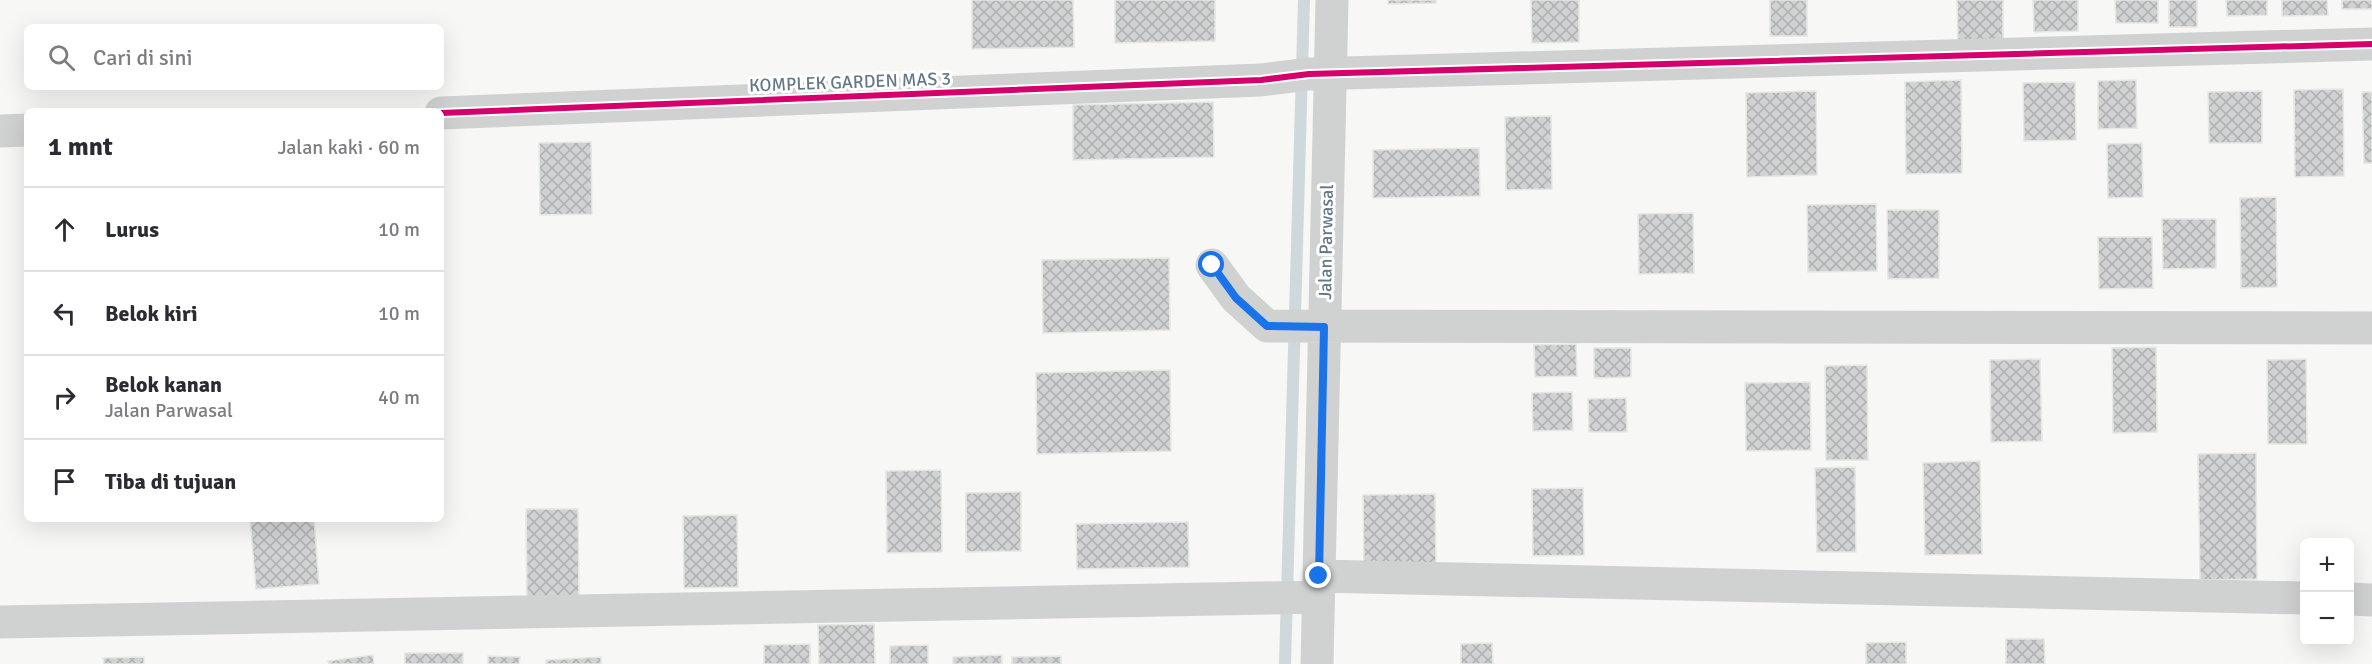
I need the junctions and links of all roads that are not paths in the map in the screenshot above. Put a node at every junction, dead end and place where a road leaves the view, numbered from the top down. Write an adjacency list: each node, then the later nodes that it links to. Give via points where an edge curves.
1 (1332, 0): 3 (street, Jalan Parwasal)
2 (2372, 44): 3 (street, KOMPLEK GARDEN MAS 3)
3 (1319, 73): 4 (street, KOMPLEK GARDEN MAS 3, via 1261,80); 8 (street, Jalan Parwasal)
4 (444, 113)
5 (24, 130): 6 (street)
6 (0, 131)
7 (1212, 265): 8 (street, via 1236,298 1267,326)
8 (1316, 327): 9 (street); 10 (street, Jalan Parwasal)
9 (2372, 328)
10 (1319, 587): 11 (street); 14 (street, via 1260,598); 15 (street, Jalan Parwasal)
11 (2300, 598)
12 (2354, 599): 13 (street)
13 (2372, 600)
14 (0, 622)
15 (1317, 664)

